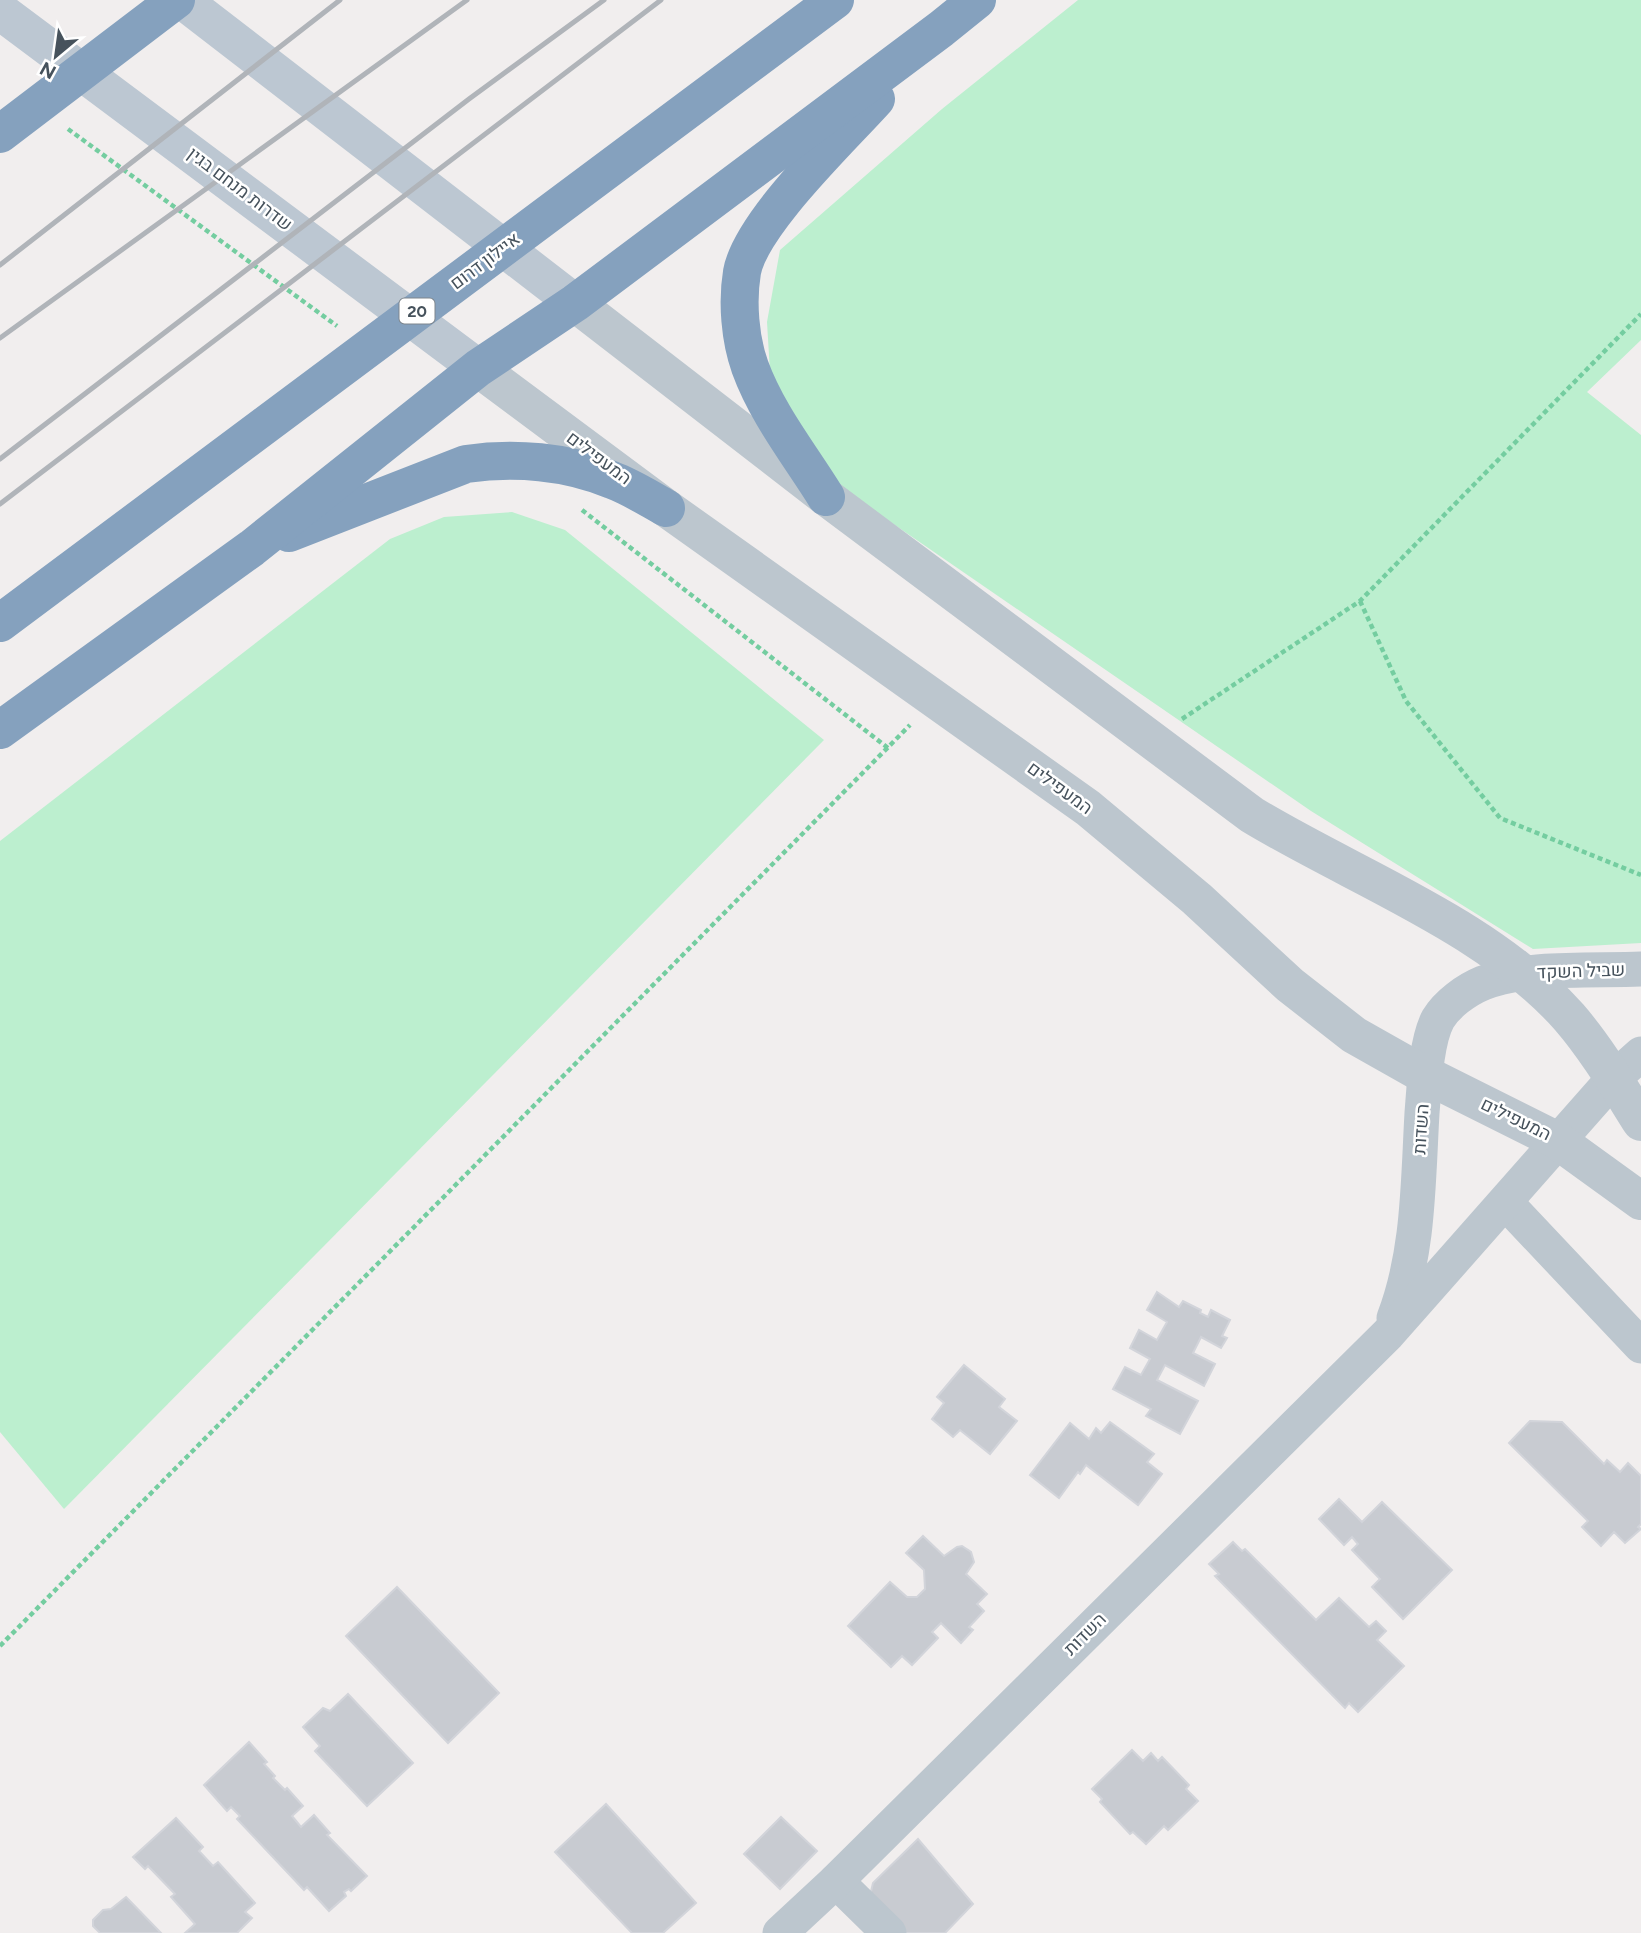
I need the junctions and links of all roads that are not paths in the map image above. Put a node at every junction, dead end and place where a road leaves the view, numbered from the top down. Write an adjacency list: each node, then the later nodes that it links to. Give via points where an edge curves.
1 (176, 0): 7 (highway)
2 (182, 0): 8 (main road)
3 (835, 0): 13 (highway, איילון דרום / 20)
4 (976, 0): 6 (highway)
5 (0, 10): 9 (main road, שדרות מנחם בגין)
6 (941, 29): 8 (highway); 10 (highway, via 796,186 755,242 742,270 741,331 750,367 771,410)
7 (0, 135)
8 (575, 303): 9 (highway); 10 (street)
9 (467, 359): 11 (street, המעפילים); 12 (highway)
10 (826, 497): 16 (street, via 1252,815 1436,915)
11 (666, 508): 12 (highway, via 612,479 568,466 494,460 466,464); 18 (street, המעפילים, via 1098,816 1320,1009 1354,1035)
12 (251, 548): 14 (highway)
13 (0, 623)
14 (0, 730)
15 (1641, 969): 16 (street, שביל השקד)
16 (1521, 974): 18 (street, השדות, via 1483,983 1447,1008 1437,1020); 19 (street, via 1569,1017)
17 (1641, 1054): 19 (street)
18 (1425, 1074): 21 (street, המעפילים); 24 (street, השדות, via 1409,1275)
19 (1613, 1079): 20 (street); 21 (street, השדות)
20 (1641, 1122)
21 (1559, 1141): 22 (street, המעפילים); 23 (street, השדות)
22 (1641, 1201)
23 (1506, 1203): 24 (street, השדות); 25 (street)
24 (1388, 1334): 26 (street, השדות)
25 (1641, 1346)
26 (836, 1881): 27 (street, השדות); 28 (street)
27 (780, 1933)
28 (889, 1933)

